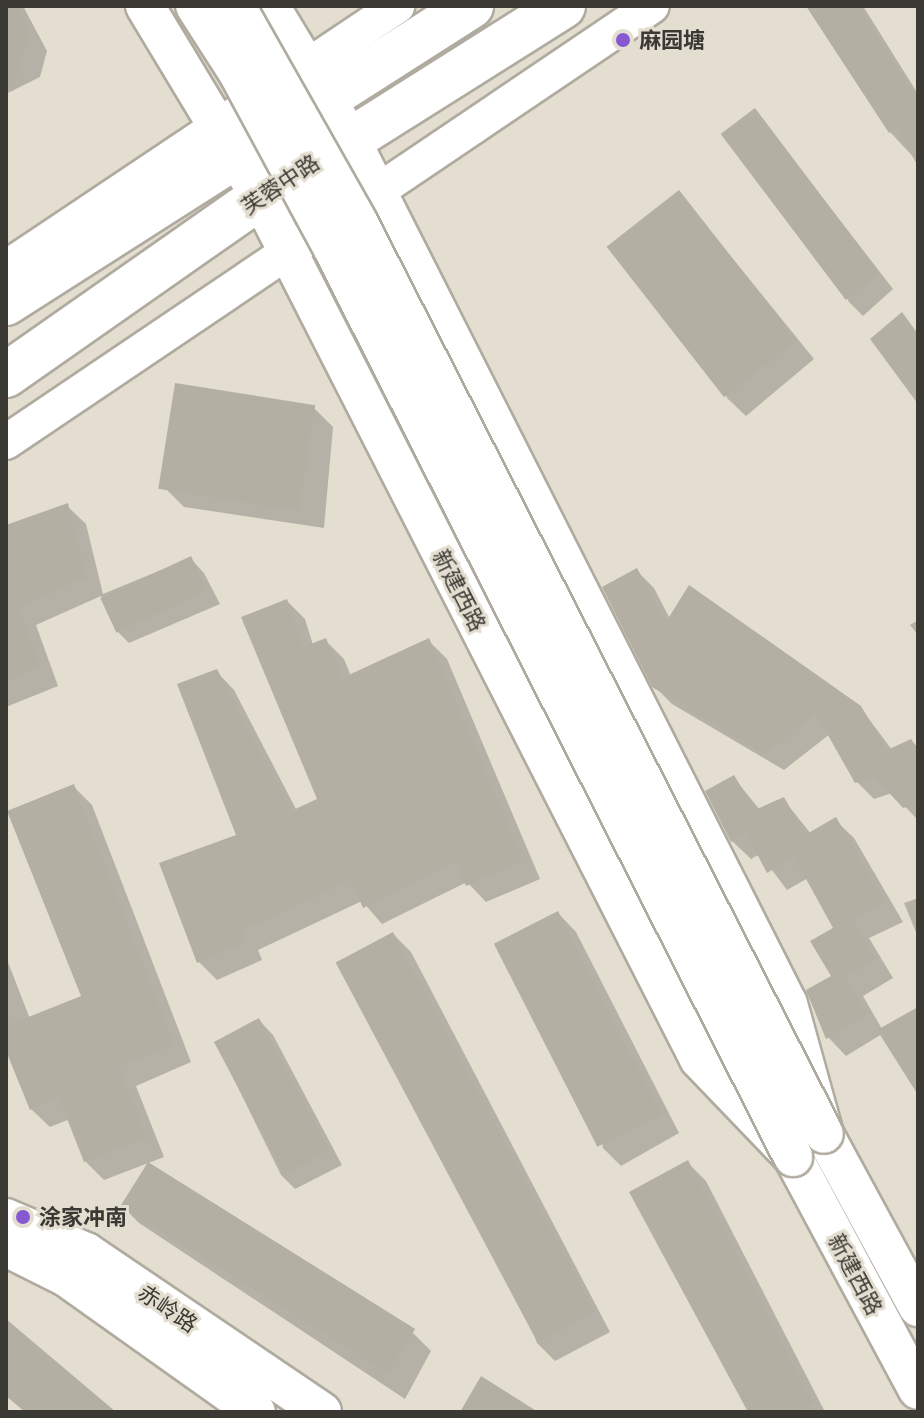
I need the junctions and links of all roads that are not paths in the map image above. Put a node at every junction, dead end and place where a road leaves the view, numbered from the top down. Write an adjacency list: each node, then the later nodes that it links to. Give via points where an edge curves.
1 (145, 6): 11 (main road, 新建西路)
2 (195, 6): 20 (main road, 新建西路, bridge, via 238,73 333,249)
3 (236, 6): 19 (main road, 新建西路, bridge, via 357,220)
4 (270, 6): 9 (main road, 新建西路)
5 (397, 6): 9 (street)
6 (471, 6): 9 (main road)
7 (563, 6): 10 (main road, 芙蓉中路)
8 (652, 6): 12 (street)
9 (318, 80): 10 (main road, 新建西路); 11 (main road)
10 (350, 138): 12 (main road, 新建西路); 13 (main road, 芙蓉中路)
11 (227, 139): 13 (main road, 新建西路); 15 (street); 16 (main road)
12 (377, 191): 14 (street); 19 (main road, 新建西路, via 788,1004)
13 (260, 197): 14 (main road, 新建西路); 17 (main road, 芙蓉中路)
14 (287, 251): 18 (street); 20 (main road, 新建西路, via 699,1059)
15 (6, 268)
16 (6, 303)
17 (6, 375)
18 (6, 442)
19 (824, 1134): 23 (main road, 新建西路)
20 (793, 1157): 24 (main road, 新建西路)
21 (6, 1218): 26 (main road, 赤岭路, via 86,1252)
22 (6, 1247): 25 (main road, 赤岭路, via 66,1277)
23 (918, 1307)
24 (918, 1390)
25 (256, 1412)
26 (322, 1412)

